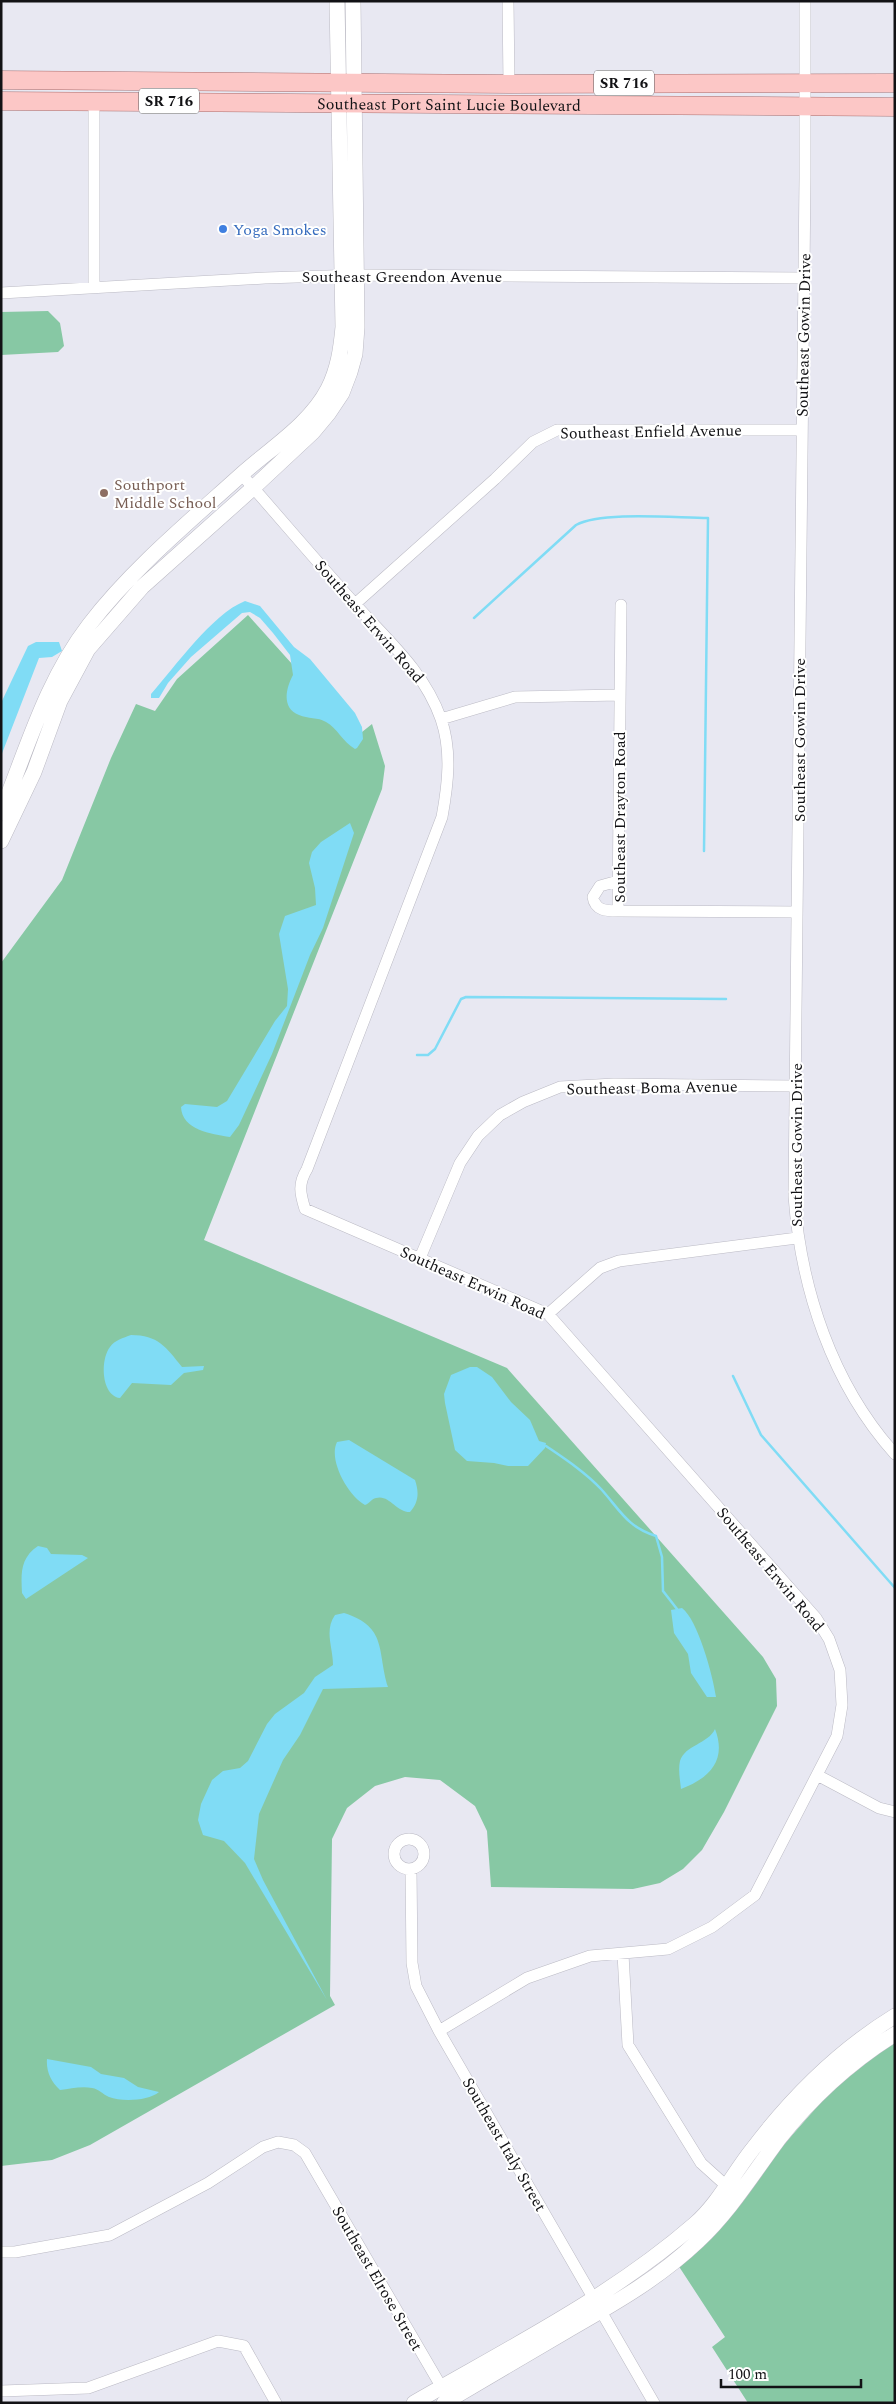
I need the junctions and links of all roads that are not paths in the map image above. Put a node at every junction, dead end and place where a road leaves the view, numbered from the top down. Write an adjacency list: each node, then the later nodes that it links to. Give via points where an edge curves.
1 (337, 1): 6 (street)
2 (353, 1): 6 (street)
3 (508, 1): 9 (street)
4 (805, 1): 7 (street, Southeast Gowin Drive)
5 (1, 80): 6 (main road, Southeast Port Saint Lucie Boulevard / SR 716)
6 (345, 82): 9 (main road, Southeast Port Saint Lucie Boulevard / SR 716); 12 (street)
7 (805, 83): 8 (main road, Southeast Port Saint Lucie Boulevard / SR 716); 9 (main road, Southeast Port Saint Lucie Boulevard / SR 716); 13 (street, Southeast Gowin Drive)
8 (895, 83)
9 (509, 84)
10 (94, 100): 11 (main road, Southeast Port Saint Lucie Boulevard / SR 716); 12 (main road, Southeast Port Saint Lucie Boulevard / SR 716); 17 (street)
11 (1, 101)
12 (345, 102): 13 (main road, Southeast Port Saint Lucie Boulevard / SR 716); 15 (street)
13 (805, 105): 14 (main road, Southeast Port Saint Lucie Boulevard / SR 716); 16 (street, Southeast Gowin Drive)
14 (895, 107)
15 (350, 275): 16 (street, Southeast Greendon Avenue); 17 (street, Southeast Greendon Avenue); 20 (street, via 342,349 328,390 309,416); 21 (street, via 355,354 342,393 313,432)
16 (803, 278): 19 (street, Southeast Gowin Drive)
17 (94, 287): 18 (street, Southeast Greendon Avenue)
18 (1, 293)
19 (801, 430): 23 (street, Southeast Enfield Avenue, via 557,430 533,442); 32 (street, Southeast Gowin Drive)
20 (242, 475): 21 (street, Southeast Erwin Road); 22 (street)
21 (253, 488): 22 (street); 23 (street, Southeast Erwin Road)
22 (136, 582): 26 (street)
23 (354, 604): 27 (street, Southeast Erwin Road, via 418,672)
24 (621, 605): 25 (street, Southeast Drayton Road)
25 (620, 695): 27 (street, via 515,697); 30 (street, Southeast Drayton Road)
26 (50, 708): 28 (street); 29 (street, via 34,772)
27 (441, 719): 35 (street, Southeast Erwin Road, via 446,741 448,781 442,817 299,1187 305,1209)
28 (1, 813)
29 (1, 841)
30 (618, 881): 31 (street, Southeast Drayton Road); 31 (street, via 600,886 593,897 596,906)
31 (618, 911): 32 (street, Southeast Drayton Road)
32 (797, 912): 33 (street, Southeast Gowin Drive)
33 (795, 1086): 34 (street, Southeast Gowin Drive); 35 (street, Southeast Boma Avenue, via 614,1084 560,1087 523,1102 500,1115 478,1136 460,1163)
34 (797, 1238): 36 (street, via 619,1261 600,1268); 37 (street, Southeast Gowin Drive, via 814,1308 834,1360 860,1408)
35 (420, 1258): 36 (street, Southeast Erwin Road)
36 (548, 1314): 38 (street, Southeast Erwin Road, via 816,1618 829,1639 840,1670 842,1705 837,1736)
37 (895, 1454)
38 (817, 1776): 39 (street, via 879,1808); 41 (street, Southeast Erwin Road, via 755,1895 712,1927 668,1949)
39 (895, 1812)
40 (411, 1869): 43 (street, Southeast Italy Street, via 412,1963 416,1986)
41 (622, 1954): 43 (street, Southeast Erwin Road, via 590,1956 528,1978); 46 (street, via 628,2044 701,2164)
42 (895, 2016): 45 (street, via 870,2031)
43 (439, 2031): 48 (street, Southeast Italy Street)
44 (895, 2034): 45 (street)
45 (820, 2083): 46 (street, via 778,2141)
46 (733, 2192): 48 (street, via 713,2226 682,2256 634,2292)
47 (1, 2252): 50 (street, Southeast Elrose Street, via 110,2235 220,2176 263,2147 278,2142 294,2145 305,2153)
48 (597, 2305): 50 (street); 53 (street, Southeast Italy Street)
49 (1, 2391): 51 (street, via 88,2388 218,2341 244,2346)
50 (446, 2398): 52 (street)
51 (276, 2403)
52 (414, 2403)
53 (654, 2403)

